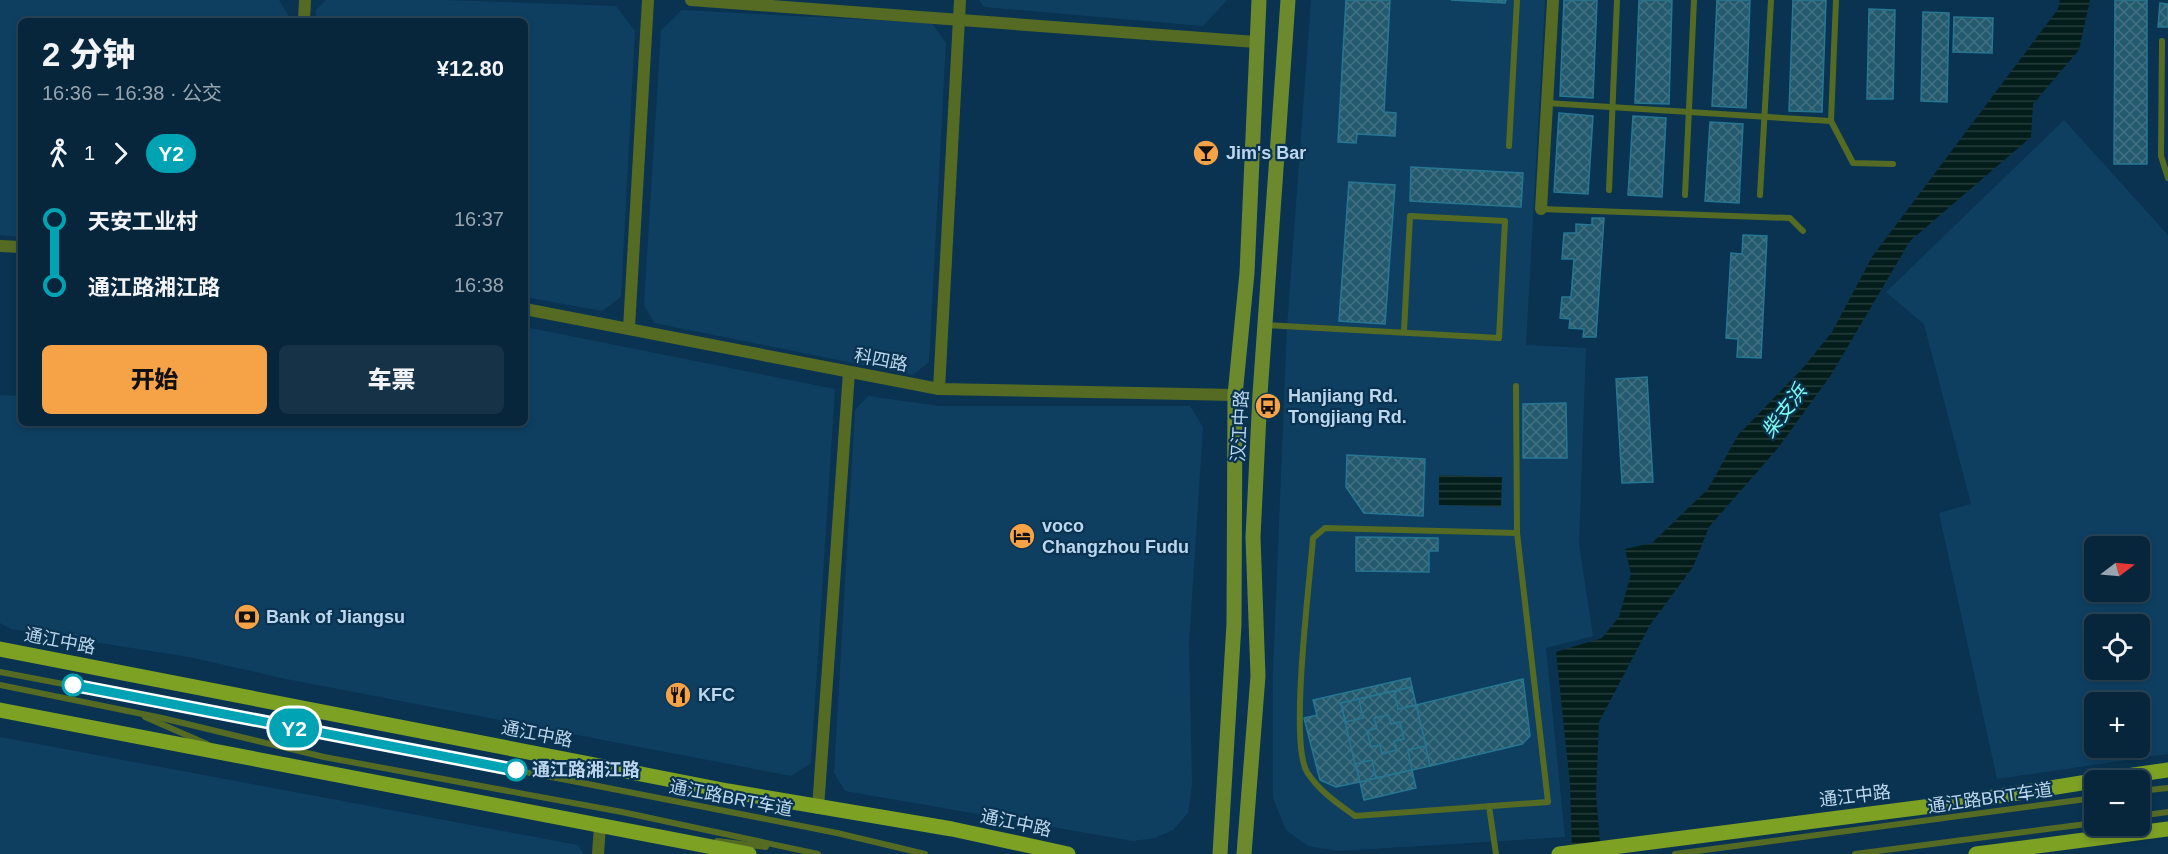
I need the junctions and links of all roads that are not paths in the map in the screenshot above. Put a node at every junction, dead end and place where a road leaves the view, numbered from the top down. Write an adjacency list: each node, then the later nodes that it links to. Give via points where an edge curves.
1 (305, 0): 13 (street)
2 (648, 0): 34 (street)
3 (691, 0): 14 (street)
4 (960, 0): 14 (street)
5 (1259, 0): 16 (main road, 汉江中路)
6 (1288, 0): 33 (main road, 汉江中路)
7 (1517, 0): 22 (lane)
8 (1553, 0): 17 (street)
9 (1617, 0): 18 (lane)
10 (1694, 0): 19 (lane)
11 (1771, 0): 20 (lane)
12 (1836, 0): 21 (lane)
13 (304, 18)
14 (958, 18): 16 (street); 38 (street)
15 (2162, 41): 24 (lane, via 2162,156)
16 (1256, 42): 39 (main road, 汉江中路, via 1246,273)
17 (1547, 103): 18 (lane); 28 (street)
18 (1612, 107): 19 (lane); 25 (lane)
19 (1688, 112): 20 (lane); 26 (lane)
20 (1764, 117): 21 (lane); 27 (lane)
21 (1831, 121): 23 (lane, via 1853,163)
22 (1509, 146)
23 (1893, 164)
24 (2168, 178)
25 (1609, 190)
26 (1684, 195)
27 (1760, 195)
28 (1541, 209): 29 (lane, via 1790,218)
29 (1803, 231)
30 (0, 246): 31 (street)
31 (18, 247)
32 (528, 310): 34 (street, 科四路)
33 (1265, 325): 35 (lane); 68 (main road, 汉江中路, via 1253,537 1258,676)
34 (629, 328): 36 (street, 科四路)
35 (1404, 331): 35 (lane, via 1410,216 1505,221 1499,338)
36 (849, 372): 38 (street, 科四路); 54 (street)
37 (1516, 386): 40 (lane)
38 (939, 389): 39 (street, 科四路)
39 (1235, 395): 67 (main road, 汉江中路, via 1234,624)
40 (1517, 533): 53 (lane, via 1548,802); 53 (lane, via 1325,528 1313,538 1298,734 1306,771 1324,793 1355,816)
41 (0, 649): 54 (main road, 通江中路)
42 (0, 672): 65 (lane, 通江路BRT车道, via 837,833)
43 (0, 685): 45 (lane, 通江路BRT车道)
44 (0, 710): 46 (main road)
45 (133, 712): 46 (lane); 60 (lane, 通江路BRT车道, via 324,757 622,812)
46 (236, 756): 58 (main road)
47 (2168, 770): 48 (main road)
48 (2150, 773)
49 (2084, 783): 61 (main road, 通江中路)
50 (2168, 788): 51 (lane)
51 (2150, 790)
52 (2084, 799): 70 (lane, 通江路BRT车道)
53 (1489, 806): 69 (lane)
54 (818, 808): 66 (main road, 通江中路, via 952,829)
55 (2168, 812): 56 (lane)
56 (2150, 814)
57 (2084, 824): 71 (lane)
58 (600, 826): 60 (lane); 62 (street); 63 (main road)
59 (2168, 828): 72 (main road)
60 (808, 852): 64 (lane, 通江路BRT车道)
61 (1564, 853)
62 (598, 854)
63 (749, 854)
64 (818, 854)
65 (925, 854)
66 (1068, 854)
67 (1220, 854)
68 (1244, 854)
69 (1496, 854)
70 (1675, 854)
71 (1855, 854)
72 (1976, 854)

